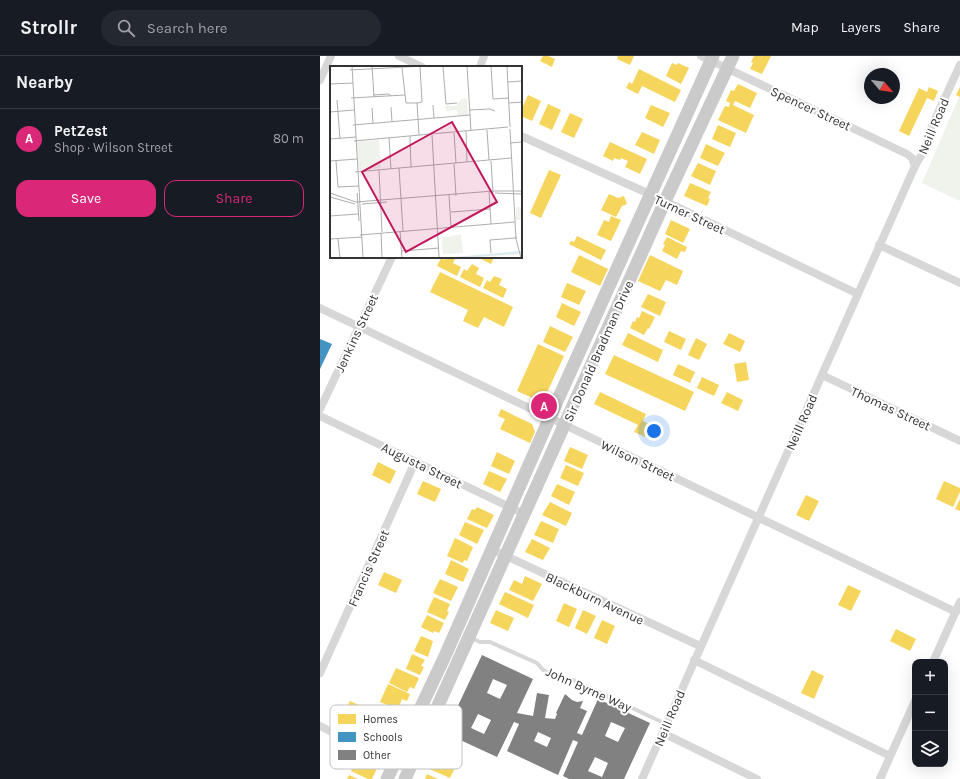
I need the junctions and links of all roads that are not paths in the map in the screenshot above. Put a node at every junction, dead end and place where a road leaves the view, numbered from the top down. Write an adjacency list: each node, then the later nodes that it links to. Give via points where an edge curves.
1 (331, 56): 10 (street)
2 (399, 56): 7 (street)
3 (484, 56): 8 (street)
4 (732, 56): 9 (main road, Sir Donald Bradman Drive)
5 (708, 58): 9 (street, Spencer Street); 13 (main road, Sir Donald Bradman Drive)
6 (960, 65): 12 (street, Neill Road, via 931,128 925,149)
7 (420, 66)
8 (480, 66)
9 (727, 69): 12 (street, Spencer Street, via 907,154); 14 (main road, Sir Donald Bradman Drive)
10 (320, 80)
11 (522, 136): 13 (street, Turner Street)
12 (915, 166): 15 (street, Neill Road)
13 (650, 195): 14 (street, Turner Street); 24 (main road, Sir Donald Bradman Drive)
14 (665, 201): 18 (street, Turner Street); 25 (main road, Sir Donald Bradman Drive)
15 (880, 245): 17 (street); 18 (street, Neill Road)
16 (392, 258): 20 (street, Jenkins Street)
17 (960, 283)
18 (858, 294): 21 (street, Neill Road)
19 (320, 308): 20 (street, Wilson Street)
20 (359, 327): 22 (street, Jenkins Street); 24 (street, Wilson Street)
21 (822, 375): 26 (street, Thomas Street); 30 (street, Neill Road)
22 (320, 409)
23 (320, 416): 27 (street, Augusta Street)
24 (550, 417): 25 (street, Wilson Street); 28 (main road, Sir Donald Bradman Drive)
25 (565, 425): 29 (main road, Sir Donald Bradman Drive); 30 (street, Wilson Street)
26 (960, 441)
27 (415, 462): 28 (street, Augusta Street); 39 (street, Francis Street)
28 (510, 508): 29 (street, Augusta Street); 31 (main road, Sir Donald Bradman Drive)
29 (524, 514): 32 (main road, Sir Donald Bradman Drive)
30 (758, 517): 34 (street, Wilson Street); 36 (street, Neill Road)
31 (491, 549): 32 (street, Blackburn Avenue); 40 (main road, Sir Donald Bradman Drive)
32 (505, 556): 35 (main road, Sir Donald Bradman Drive); 36 (street, Blackburn Avenue)
33 (960, 602): 34 (street)
34 (956, 612): 37 (street)
35 (469, 637): 41 (main road, Sir Donald Bradman Drive); 43 (lane, John Byrne Way, via 480,642 490,642 537,663 543,670 559,678 573,680)
36 (700, 646): 38 (street, Neill Road)
37 (934, 659)
38 (694, 660): 43 (street, Neill Road); 47 (street)
39 (320, 673)
40 (422, 705)
41 (438, 705)
42 (912, 708): 47 (street)
43 (666, 724): 46 (street, Neill Road)
44 (320, 726): 45 (street)
45 (330, 731)
46 (662, 733): 50 (street, Neill Road); 51 (street)
47 (890, 756): 52 (street)
48 (392, 769): 49 (main road, Sir Donald Bradman Drive)
49 (387, 779)
50 (642, 779)
51 (757, 779)
52 (880, 779)

